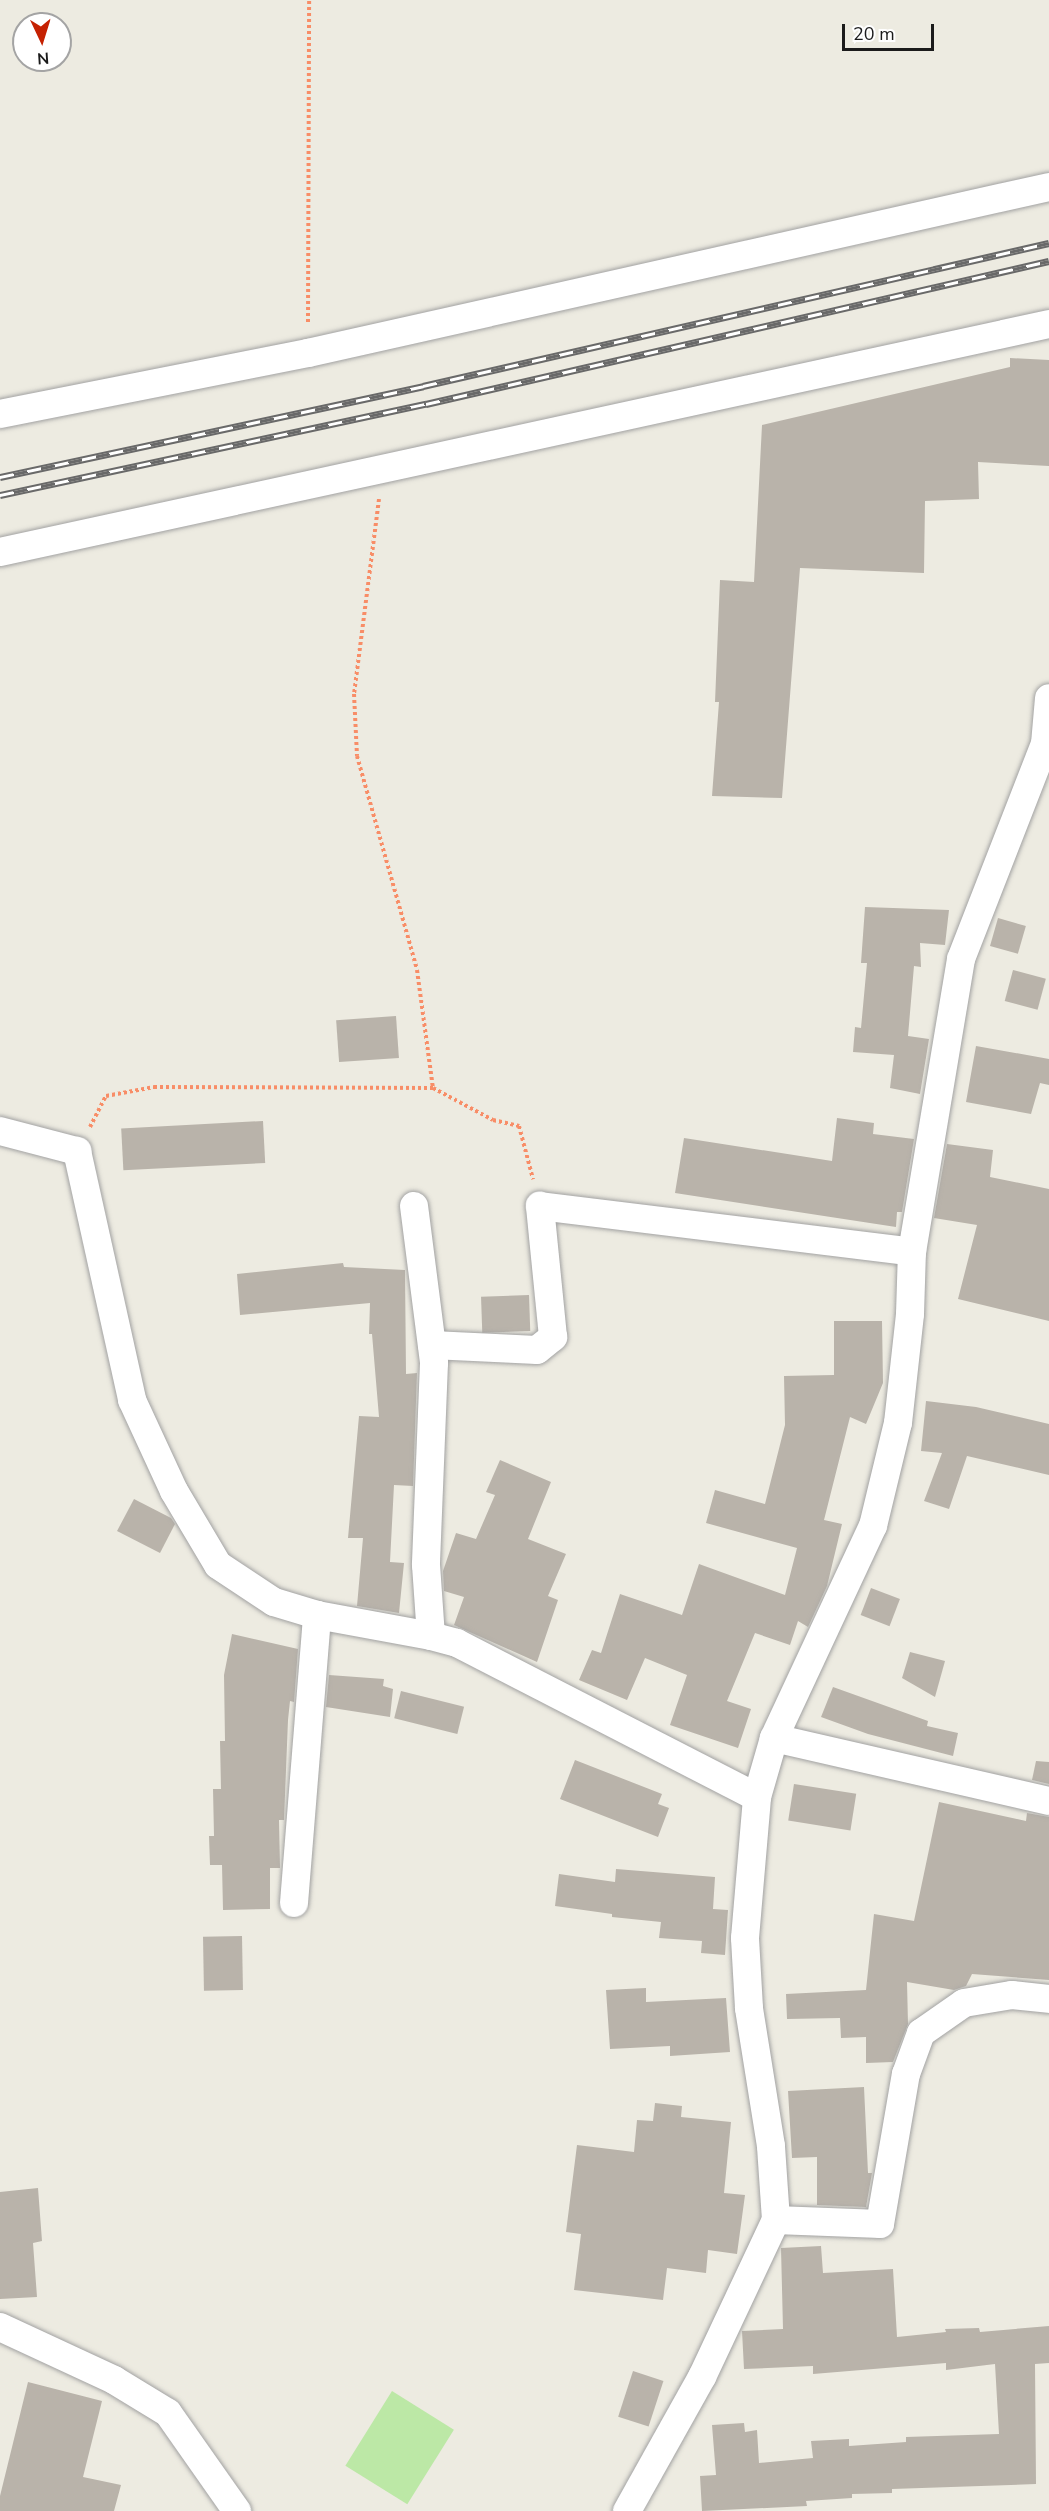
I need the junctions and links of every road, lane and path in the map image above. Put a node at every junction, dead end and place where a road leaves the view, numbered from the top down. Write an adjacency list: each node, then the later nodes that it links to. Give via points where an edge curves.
1 (309, 0): 4 (path)
2 (1049, 187): 4 (street)
3 (1049, 324): 6 (street)
4 (308, 353): 5 (street)
5 (0, 414)
6 (383, 466): 7 (street); 9 (path, via 354,694 357,756 417,970)
7 (0, 552)
8 (1049, 698): 14 (street, via 1044,744 961,959)
9 (433, 1088): 11 (path, via 144,1089 106,1096); 13 (path, via 493,1120 519,1126)
10 (0, 1131): 11 (street)
11 (77, 1151): 16 (street, via 132,1400 174,1491 218,1565 274,1602)
12 (414, 1206): 15 (street)
13 (540, 1206): 14 (street); 15 (street, via 553,1337 537,1350)
14 (912, 1252): 18 (street, via 910,1314 898,1424 873,1526)
15 (432, 1345): 17 (street, via 433,1441 426,1565)
16 (316, 1615): 17 (street); 21 (street)
17 (431, 1636): 19 (street, via 457,1643)
18 (774, 1738): 19 (street); 20 (street)
19 (757, 1797): 23 (street, via 745,1938 749,2008 771,2146)
20 (1049, 1802)
21 (294, 1903)
22 (1049, 1999): 23 (street, via 1012,1995 964,2003 921,2033 906,2074 880,2224)
23 (776, 2220): 26 (street, via 702,2377)
24 (0, 2327): 25 (street, via 114,2380 168,2413)
25 (237, 2511)
26 (627, 2511)

